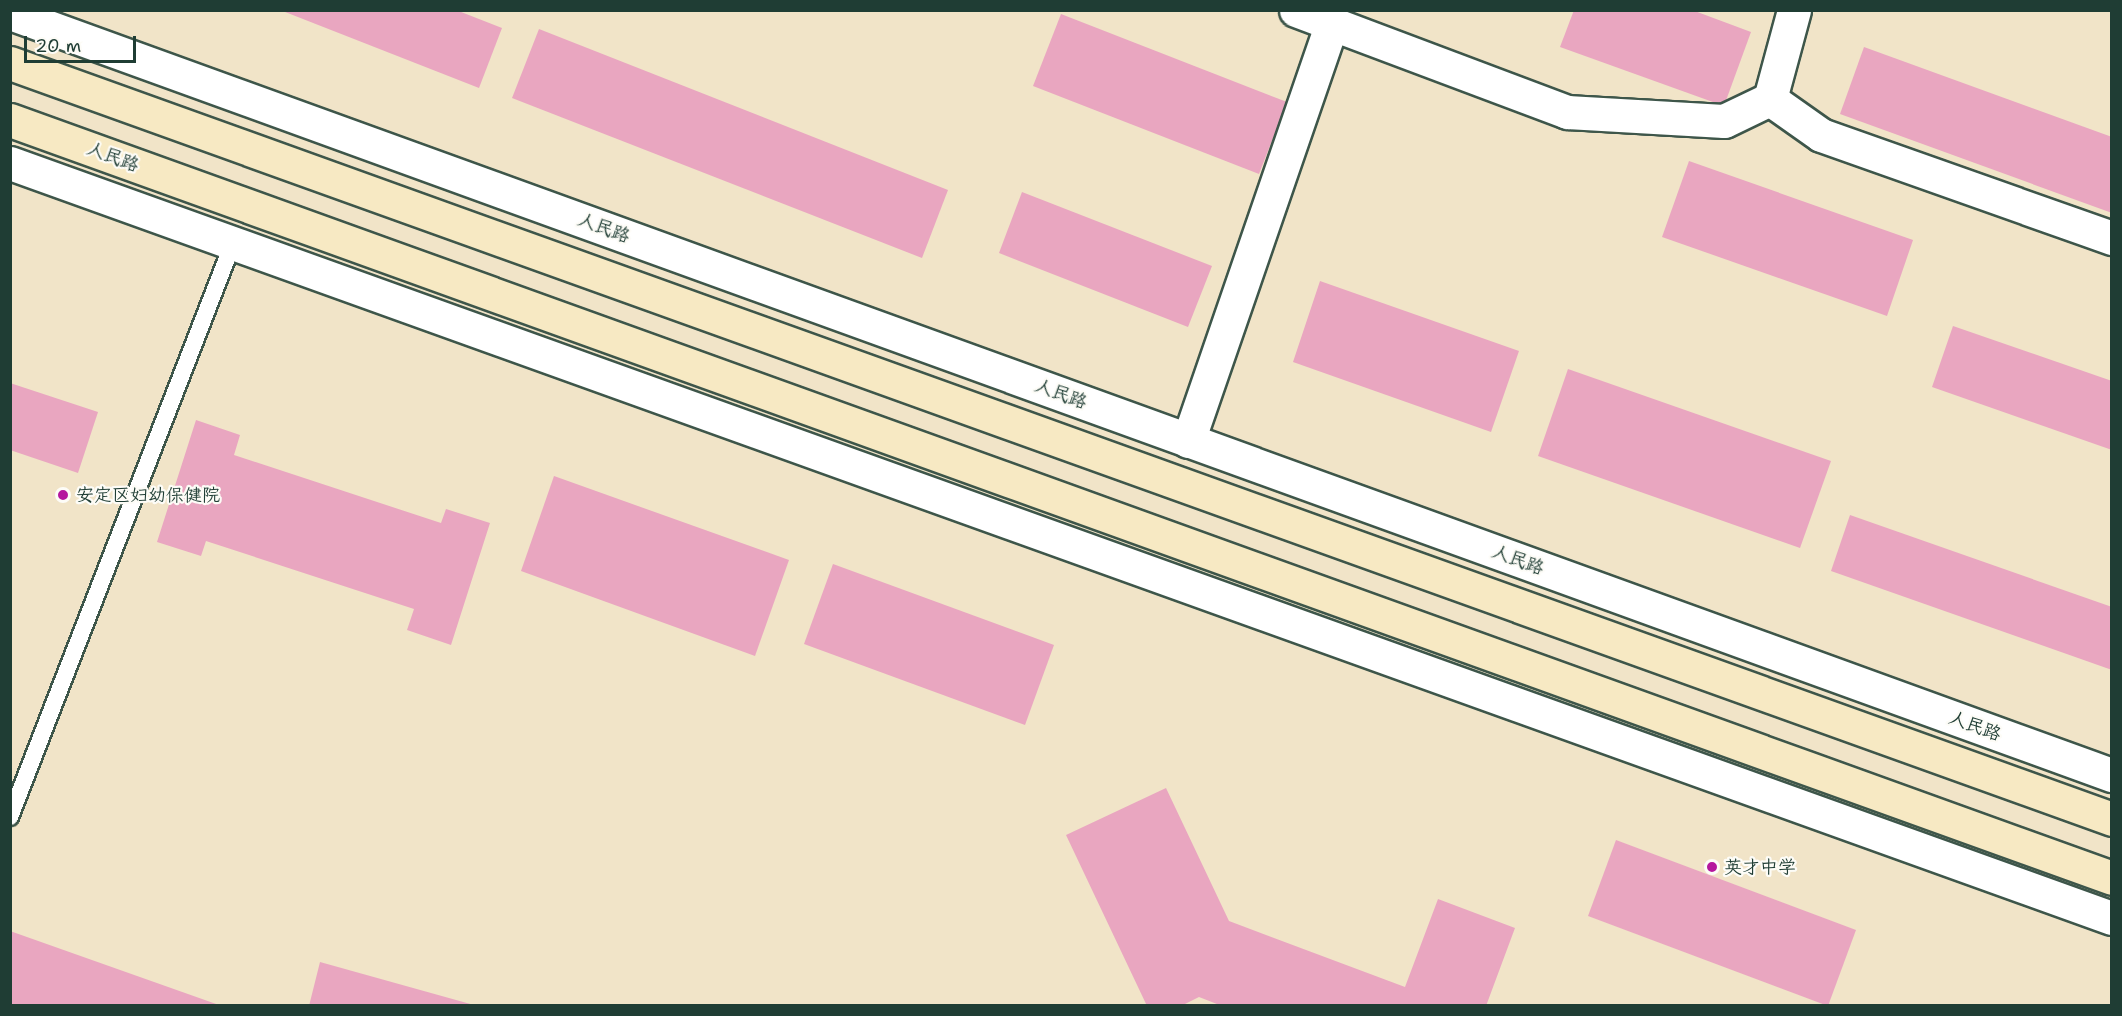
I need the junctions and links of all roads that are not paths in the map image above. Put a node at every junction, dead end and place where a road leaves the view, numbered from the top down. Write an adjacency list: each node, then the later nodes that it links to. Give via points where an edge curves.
1 (1296, 10): 4 (street)
2 (1794, 10): 6 (street)
3 (10, 13): 11 (street, 人民路)
4 (1332, 22): 6 (street, via 1567,112 1724,121); 11 (street)
5 (10, 63): 14 (main road)
6 (1770, 99): 9 (street, via 1821,135)
7 (10, 120): 15 (main road, 人民路)
8 (10, 164): 10 (street)
9 (2112, 238)
10 (233, 243): 13 (lane); 16 (street)
11 (1188, 441): 12 (street, 人民路)
12 (2112, 775)
13 (10, 817)
14 (2112, 819)
15 (2112, 878)
16 (2112, 918)

